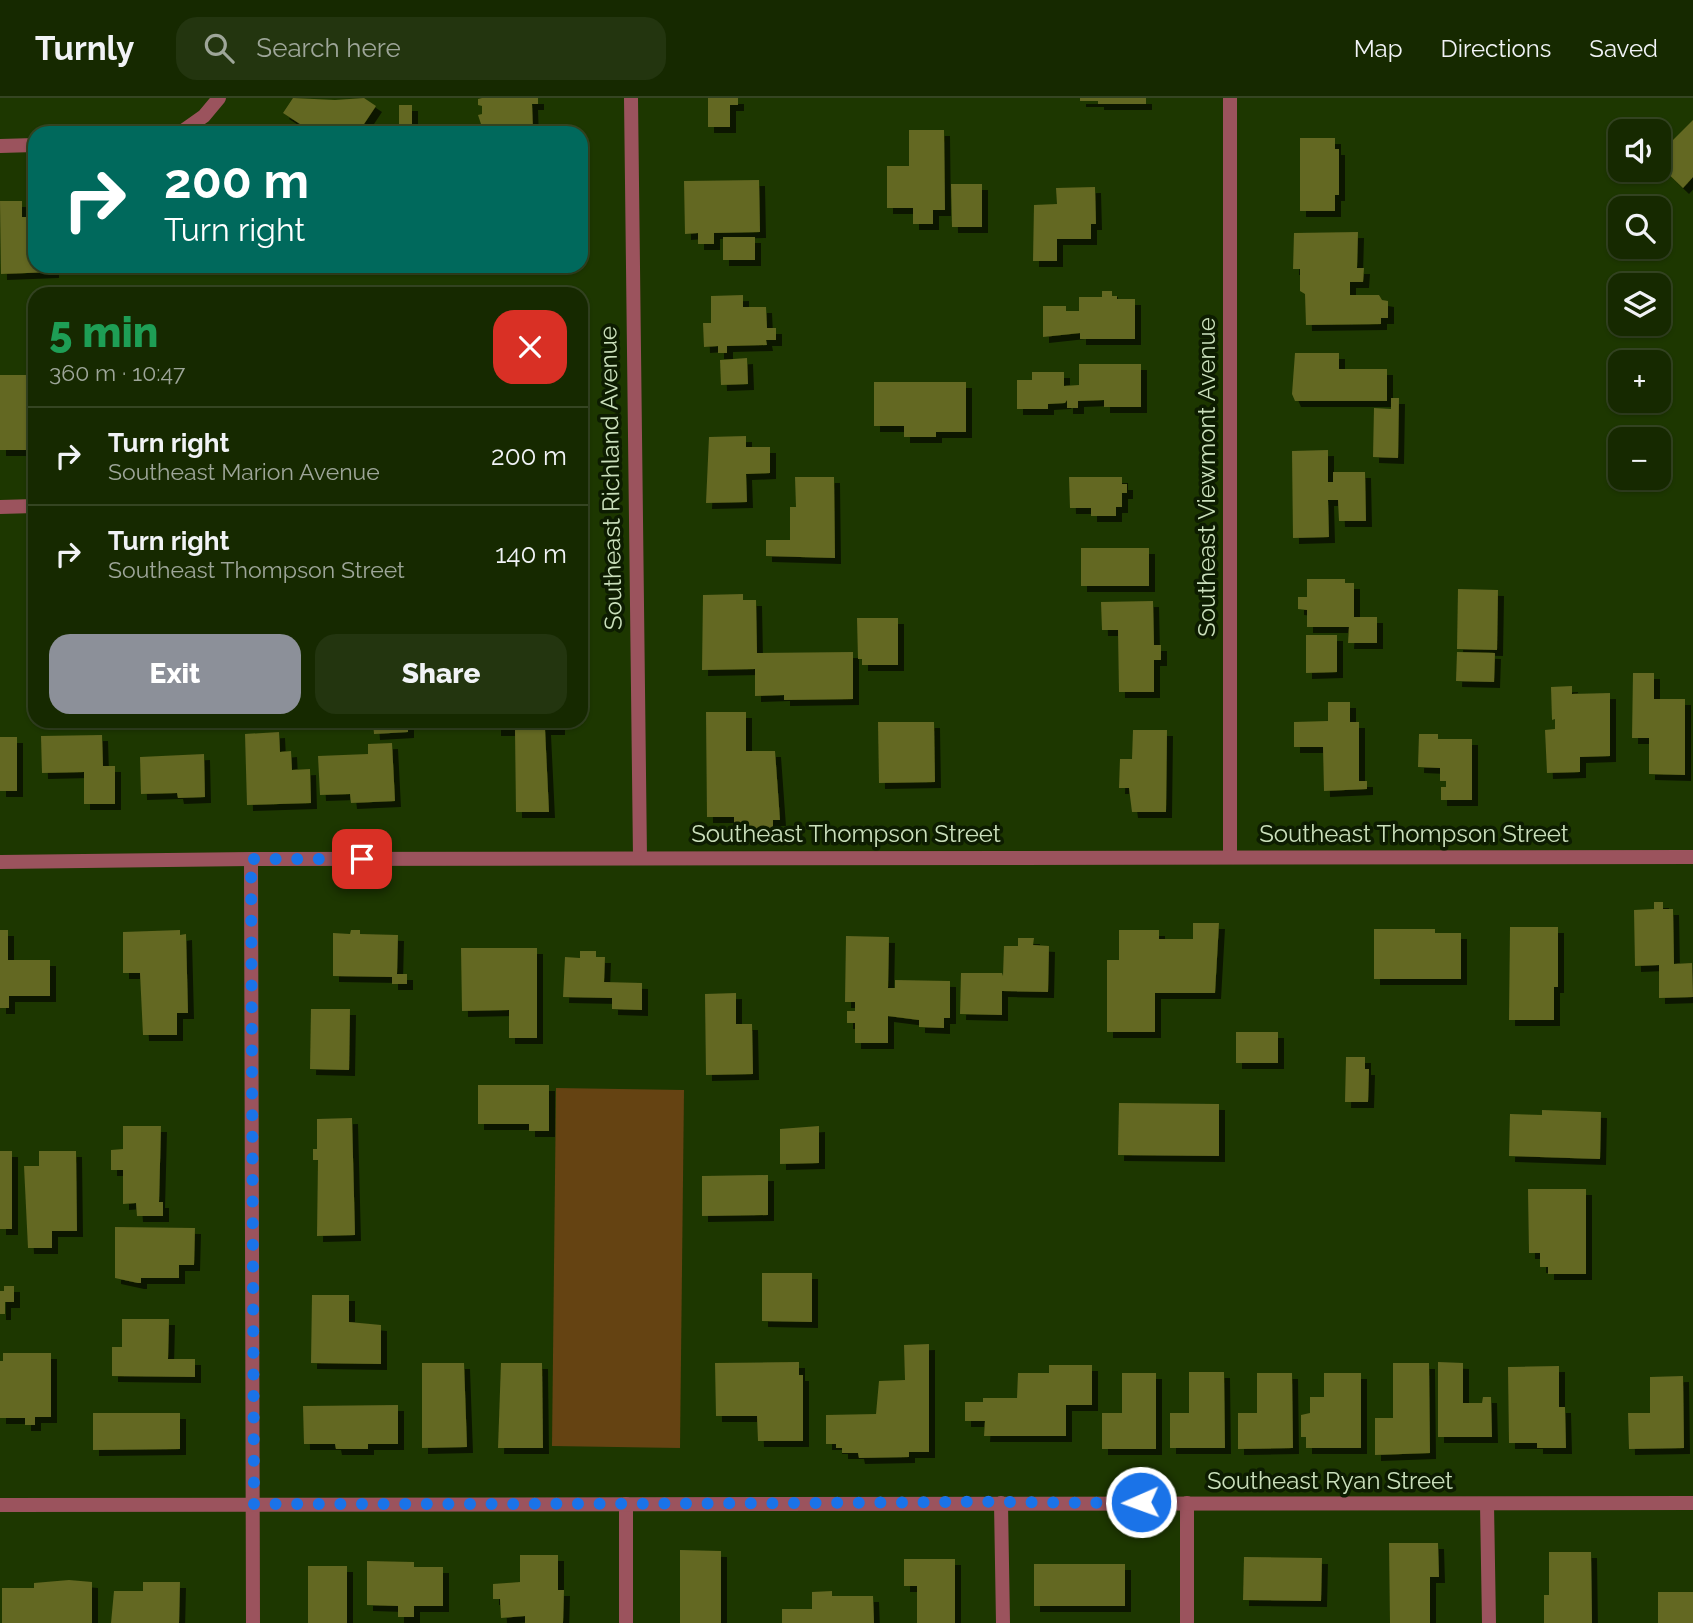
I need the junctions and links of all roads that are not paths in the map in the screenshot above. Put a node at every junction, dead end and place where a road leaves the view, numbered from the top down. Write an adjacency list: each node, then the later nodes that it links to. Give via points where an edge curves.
1 (219, 98): 4 (street)
2 (631, 98): 11 (street, Southeast Richland Avenue)
3 (1230, 98): 9 (street, Southeast Viewmont Avenue)
4 (190, 126)
5 (28, 145): 6 (street)
6 (0, 146)
7 (28, 506): 8 (street)
8 (0, 507)
9 (1230, 856): 10 (street, Southeast Thompson Street); 11 (street, Southeast Thompson Street)
10 (1693, 857)
11 (640, 858): 12 (street, Southeast Thompson Street)
12 (251, 859): 13 (street, Southeast Thompson Street); 17 (street)
13 (0, 862)
14 (1001, 1503): 15 (street, Southeast Ryan Street); 18 (street, Southeast Ryan Street); 23 (street)
15 (1187, 1503): 19 (street, Southeast Ryan Street); 24 (street)
16 (1693, 1503): 19 (street, Southeast Ryan Street)
17 (254, 1504): 18 (street, Southeast Ryan Street); 20 (street, Southeast Ryan Street); 21 (street)
18 (626, 1504): 22 (street)
19 (1487, 1504): 25 (street)
20 (0, 1505)
21 (253, 1623)
22 (626, 1623)
23 (1003, 1623)
24 (1187, 1623)
25 (1489, 1623)

